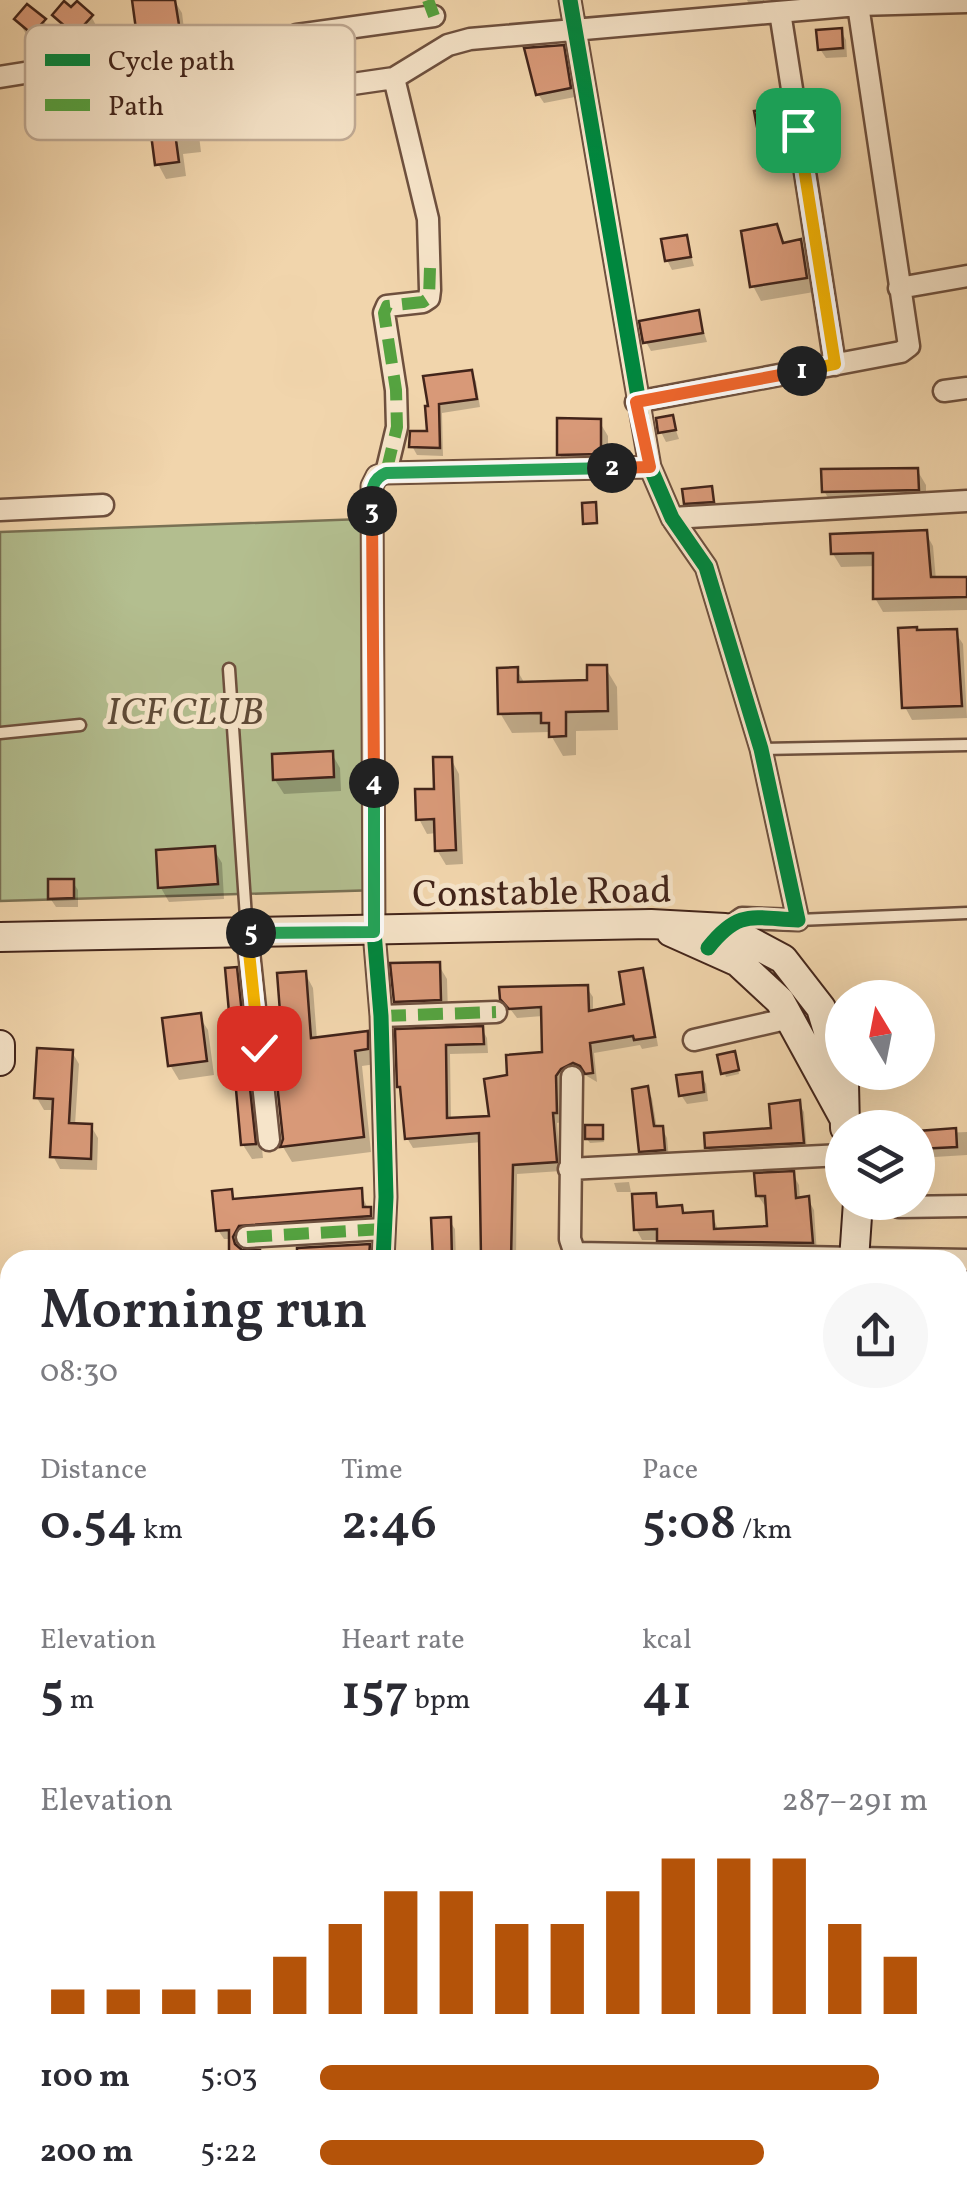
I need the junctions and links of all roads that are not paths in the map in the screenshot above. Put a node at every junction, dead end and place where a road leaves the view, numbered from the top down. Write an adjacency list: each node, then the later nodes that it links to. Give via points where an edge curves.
1 (570, 0): 8 (street)
2 (917, 1): 3 (street); 4 (street)
3 (856, 2): 6 (street); 15 (street)
4 (967, 2)
5 (431, 8): 7 (street); 9 (street)
6 (780, 12): 8 (street); 16 (street)
7 (347, 25)
8 (574, 27): 9 (street); 19 (street)
9 (448, 45): 12 (street)
10 (25, 73): 11 (street)
11 (0, 77)
12 (394, 78): 13 (street); 21 (street, via 425,205 430,279 429,298 387,306 384,313 397,428)
13 (355, 84)
14 (967, 276): 15 (street)
15 (899, 288): 16 (street, via 910,346)
16 (835, 364): 19 (street)
17 (967, 388): 18 (street)
18 (944, 391)
19 (636, 402): 20 (street)
20 (650, 467): 21 (street); 25 (street)
21 (386, 473): 33 (street, via 372,486)
22 (967, 501): 25 (street)
23 (103, 505): 24 (street)
24 (0, 510)
25 (672, 518): 30 (street, via 706,567)
26 (229, 669): 34 (lane)
27 (80, 725): 28 (lane)
28 (0, 733)
29 (967, 745): 30 (lane)
30 (760, 749): 32 (street)
31 (967, 913): 32 (lane)
32 (798, 920): 36 (street, Constable Road, via 742,918)
33 (374, 932): 34 (street, Constable Road); 36 (street, Constable Road, via 650,924); 38 (street)
34 (247, 933): 35 (street, Constable Road); 46 (street)
35 (0, 937)
36 (716, 938): 39 (street); 45 (street, Constable Road, via 783,959 821,1008 844,1084)
37 (496, 1012): 38 (street)
38 (381, 1016): 52 (street)
39 (790, 1018): 40 (street); 44 (street)
40 (694, 1040)
41 (0, 1045): 42 (street)
42 (0, 1061)
43 (572, 1077): 48 (street)
44 (837, 1110)
45 (844, 1110)
46 (269, 1140)
47 (825, 1156): 48 (street)
48 (570, 1169): 55 (street)
49 (935, 1206): 50 (street)
50 (967, 1206)
51 (857, 1220): 56 (street)
52 (383, 1230): 53 (street); 54 (street)
53 (247, 1237)
54 (383, 1250)
55 (573, 1250)
56 (855, 1250)

